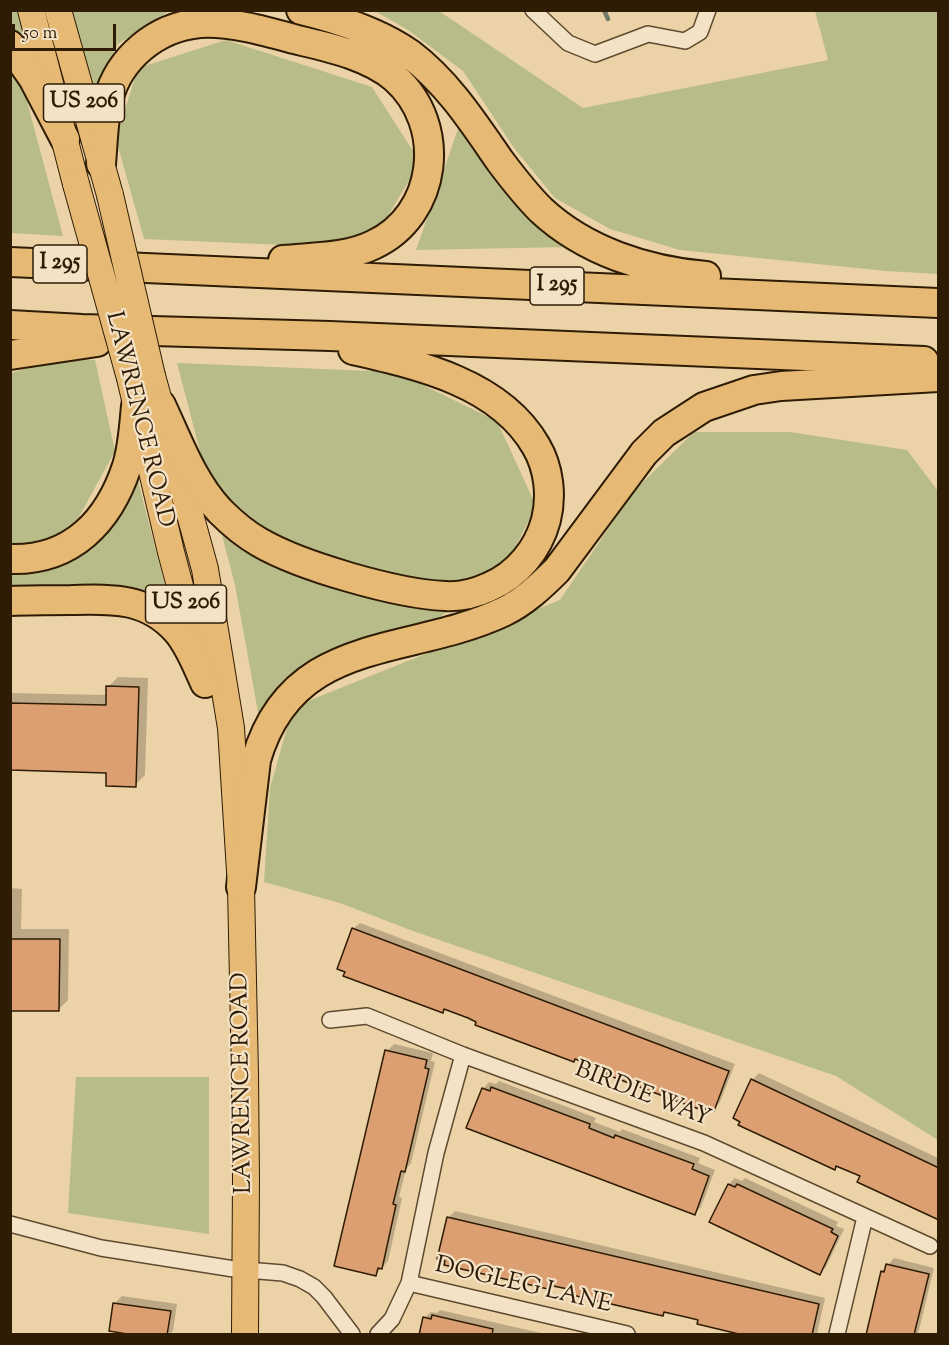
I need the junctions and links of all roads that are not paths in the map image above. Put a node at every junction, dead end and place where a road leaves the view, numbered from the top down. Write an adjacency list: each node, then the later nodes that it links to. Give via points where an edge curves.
1 (31, 10): 7 (main road, LAWRENCE ROAD / US 206)
2 (58, 10): 8 (main road, LAWRENCE ROAD / US 206)
3 (301, 10): 13 (highway, via 387,40 410,54 457,99 502,163 542,210 597,248 646,266 688,275)
4 (533, 10): 5 (street, via 568,43 596,54 648,34 685,41 700,32)
5 (708, 10)
6 (10, 45): 7 (highway, via 33,78)
7 (65, 139): 20 (main road, LAWRENCE ROAD / US 206, bridge, via 76,184)
8 (101, 164): 12 (highway, via 108,100 124,66 150,41 183,26 220,24 271,33 356,57 394,77 417,104 429,138 428,175 415,208 390,235 343,254); 20 (main road, LAWRENCE ROAD / US 206, bridge, via 110,195)
9 (10, 247): 11 (highway, via 61,252)
10 (10, 262): 11 (highway, I 295)
11 (110, 266): 12 (highway, I 295)
12 (176, 270): 14 (highway, I 295)
13 (939, 297)
14 (939, 303)
15 (10, 325): 16 (highway)
16 (163, 331): 17 (highway); 18 (highway)
17 (220, 333): 19 (highway); 22 (highway, via 398,360 460,383 499,404 532,438 546,471 547,513 542,534 531,552 514,572 492,586 451,596 379,584 282,553 241,530 209,498)
18 (10, 355)
19 (939, 362)
20 (141, 377): 22 (main road, LAWRENCE ROAD / US 206)
21 (939, 377): 27 (highway, via 781,386 704,406 670,428 644,453 556,570 522,600 484,620 351,657 310,677 282,703 262,739 256,759)
22 (148, 406): 23 (highway, via 109,507 98,523 65,548 44,556); 25 (main road, LAWRENCE ROAD / US 206, via 171,552); 26 (main road, LAWRENCE ROAD / US 206, via 207,579 231,728)
23 (10, 559)
24 (10, 601): 25 (highway, via 112,599 147,608 177,630)
25 (206, 683): 26 (main road, LAWRENCE ROAD / US 206)
26 (237, 831): 27 (main road, LAWRENCE ROAD / US 206)
27 (241, 887): 33 (main road, LAWRENCE ROAD / US 206)
28 (330, 1020): 29 (street, BIRDIE WAY, via 367,1016)
29 (463, 1055): 30 (street, BIRDIE WAY, via 704,1143); 34 (street, via 436,1153)
30 (865, 1217): 32 (street, BIRDIE WAY); 39 (street)
31 (10, 1224): 33 (street, via 101,1248)
32 (930, 1246)
33 (245, 1270): 35 (main road, LAWRENCE ROAD / US 206); 36 (street, via 283,1273 307,1283 324,1297)
34 (409, 1282): 37 (street, via 392,1319); 38 (street, DOGLEG LANE)
35 (244, 1335)
36 (352, 1335)
37 (378, 1335)
38 (627, 1335)
39 (837, 1335)

